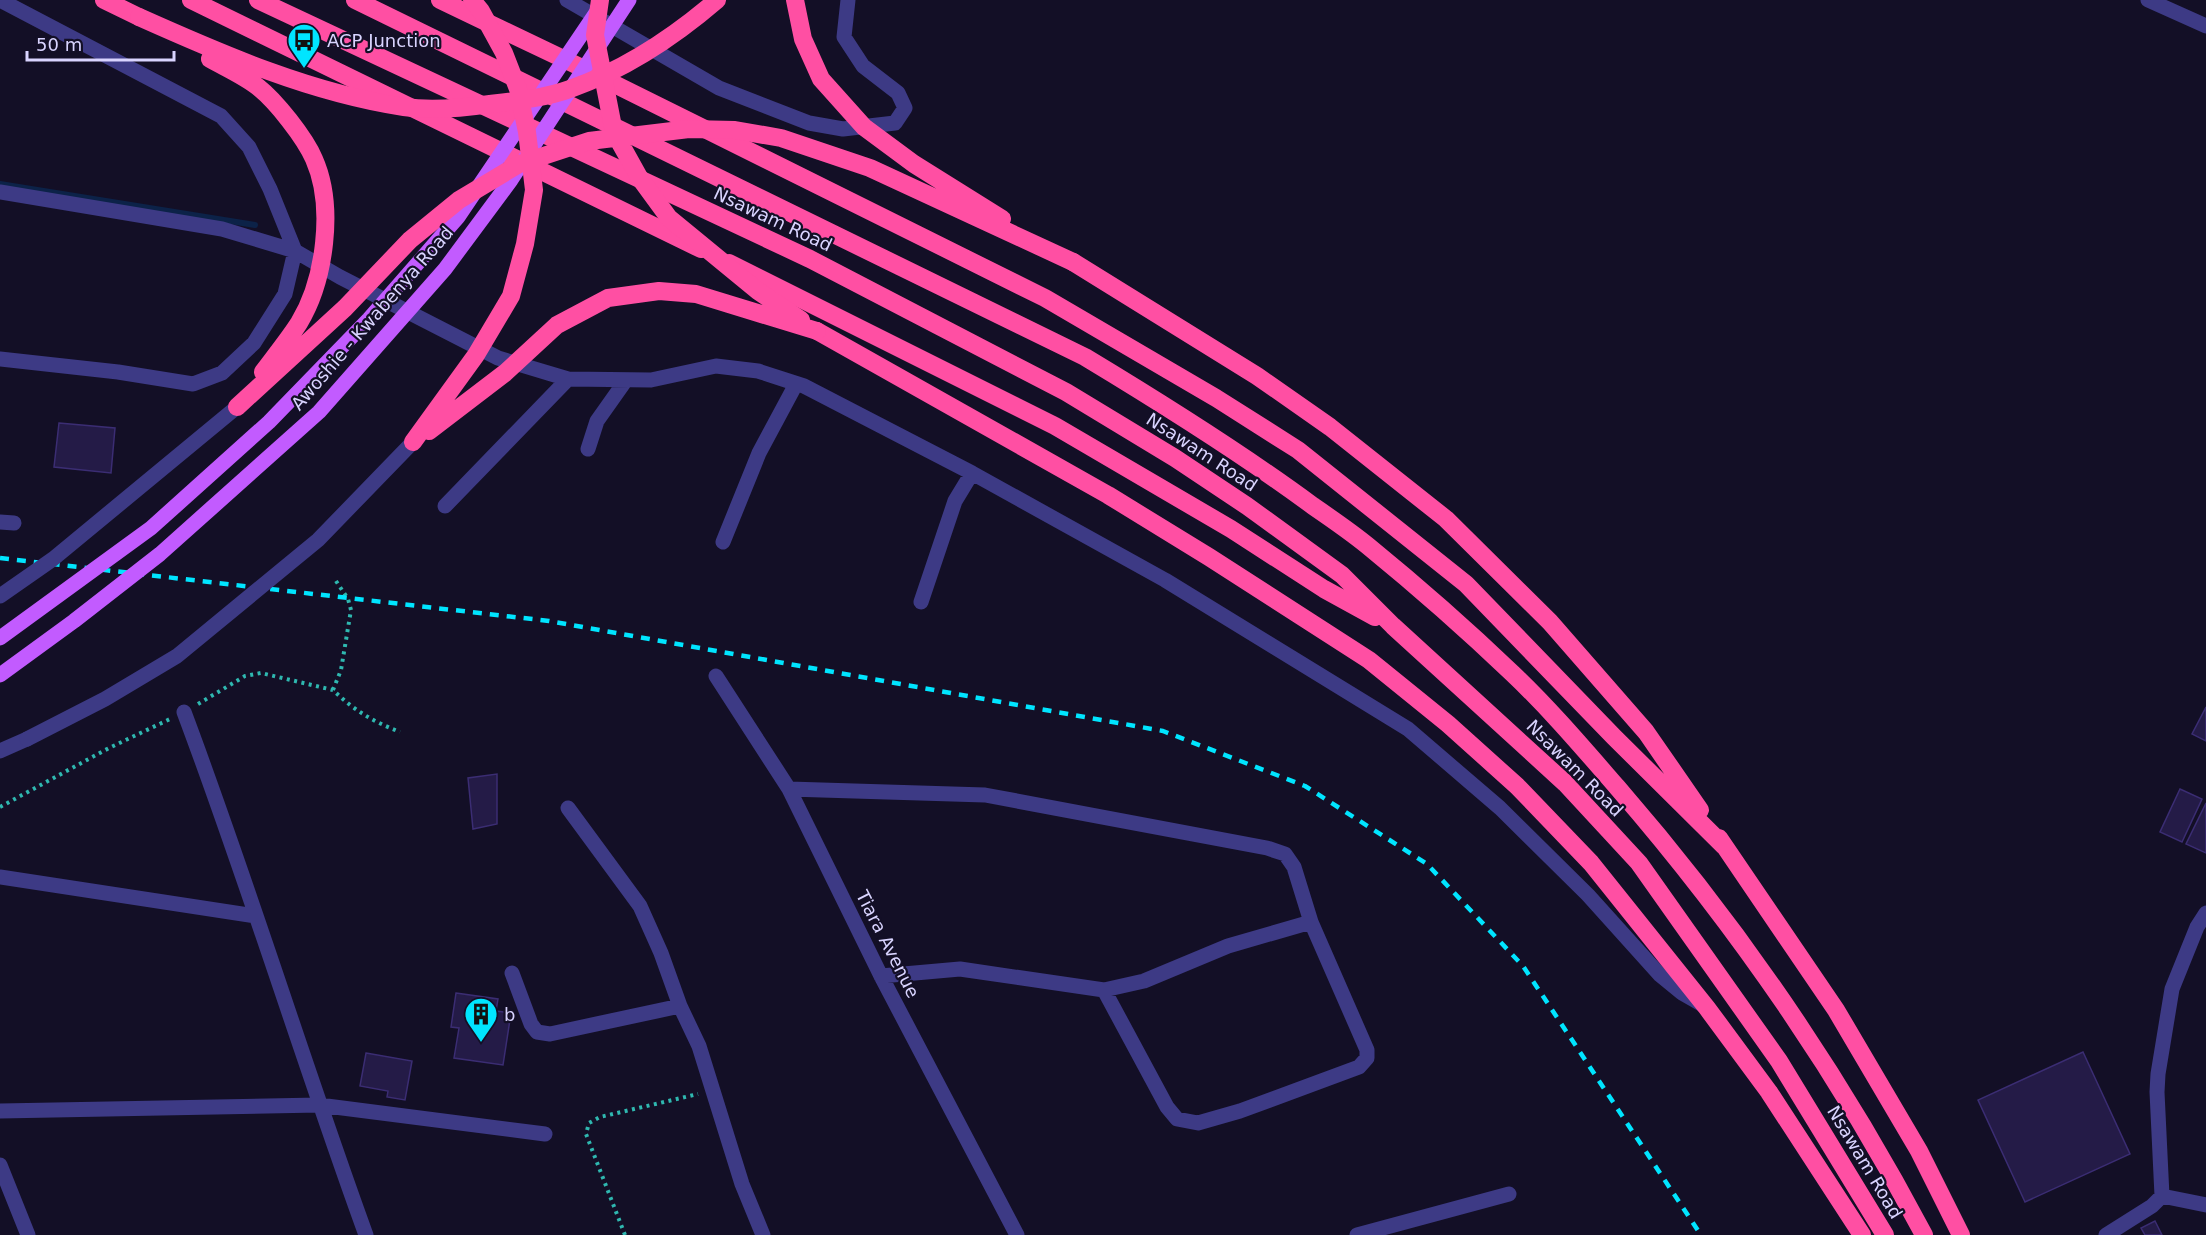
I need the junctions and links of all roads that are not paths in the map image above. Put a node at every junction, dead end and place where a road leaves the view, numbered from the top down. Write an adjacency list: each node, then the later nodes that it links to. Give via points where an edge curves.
1 (0, 0): 19 (street, via 221,116 249,147)
2 (104, 0): 16 (highway)
3 (191, 0): 34 (highway, via 1055,426)
4 (258, 0): 34 (highway, Nsawam Road, via 810,259 1066,392 1247,506 1342,575)
5 (355, 0): 66 (highway, Nsawam Road, via 1085,357 1197,425 1366,545 1514,674 1663,840 1747,950 1814,1047)
6 (440, 0): 42 (highway, via 1045,298 1298,450 1466,584)
7 (472, 0): 27 (highway, bridge, via 504,53 518,89 534,190 511,296 476,355)
8 (567, 0): 14 (street, via 719,88 809,123 843,129 895,123 905,108 898,93 863,66 844,37)
9 (600, 0): 21 (highway, bridge, via 595,35 614,132 639,177 669,218 758,291)
10 (604, 0): 35 (main road, Awoshie - Kwabenya Road, bridge, via 458,217 369,319 269,422 151,528)
11 (629, 0): 36 (main road, Awoshie - Kwabenya Road, bridge, via 511,180 445,269 319,412 160,554)
12 (717, 0): 16 (highway, bridge, via 690,24 645,53 570,90 464,108 407,107 353,97 227,56)
13 (795, 0): 20 (highway, bridge, via 803,39 821,78 864,128 914,164)
14 (848, 0)
15 (2148, 0): 17 (street)
16 (139, 17): 26 (highway, bridge, via 258,87 291,123 315,159 322,186 326,229 316,283 299,322)
17 (2206, 26)
18 (0, 192): 19 (street, via 222,229)
19 (295, 251): 22 (street, via 285,294 254,344 222,373 193,384); 23 (street, via 498,358)
20 (1072, 262): 26 (highway, bridge, via 870,168 781,138 735,130 689,129 589,141 519,164 459,200 410,240 345,308); 42 (highway, via 1257,376 1446,519 1550,622 1646,732)
21 (817, 330): 27 (highway, bridge, via 696,294 659,291 608,298 557,325 505,373); 51 (highway, via 1108,495 1369,660 1517,786 1591,863)
22 (0, 359)
23 (568, 380): 24 (street); 30 (street)
24 (626, 380): 25 (street, via 651,380 716,366 758,371); 28 (street, via 597,421)
25 (796, 384): 29 (street); 31 (street, via 759,453)
26 (237, 407): 32 (street, bridge, via 53,559)
27 (413, 442): 39 (street, bridge, via 318,540 177,656 105,699)
28 (588, 449)
29 (972, 473): 33 (street, via 955,501); 51 (street, via 1165,580 1408,729 1500,808 1660,975)
30 (445, 506)
31 (723, 542)
32 (0, 596)
33 (921, 602)
34 (1392, 626): 65 (highway, Nsawam Road, via 1565,783 1639,863 1779,1061)
35 (0, 638)
36 (0, 675)
37 (716, 676): 40 (street, Tiara Avenue)
38 (184, 712): 45 (street)
39 (0, 751)
40 (789, 789): 46 (street, via 985,795 1267,848 1285,854 1294,867); 48 (street, Tiara Avenue)
41 (568, 808): 50 (street, via 640,906)
42 (1724, 846): 67 (highway, via 1836,1010 1919,1151)
43 (0, 877): 45 (street)
44 (2206, 913): 57 (street, via 2172,989 2158,1074)
45 (256, 916): 52 (street)
46 (1311, 922): 49 (street, via 1228,946 1144,981); 49 (street, via 1367,1050 1367,1058 1359,1067 1240,1111 1198,1122 1177,1119)
47 (512, 973): 50 (street, via 537,1032 550,1034)
48 (881, 976): 49 (street, via 960,969); 62 (street, Tiara Avenue)
49 (1104, 990)
50 (680, 1006): 61 (street, via 699,1046 742,1184)
51 (1707, 1008): 64 (highway, via 1769,1092)
52 (319, 1105): 53 (street); 54 (street); 60 (street)
53 (0, 1112)
54 (545, 1134)
55 (0, 1165): 59 (street)
56 (1509, 1194): 63 (street)
57 (2162, 1196): 58 (street); 68 (street)
58 (2206, 1205)
59 (28, 1235)
60 (366, 1235)
61 (763, 1235)
62 (1017, 1235)
63 (1357, 1235)
64 (1862, 1235)
65 (1885, 1235)
66 (1924, 1235)
67 (1961, 1235)
68 (2106, 1235)

